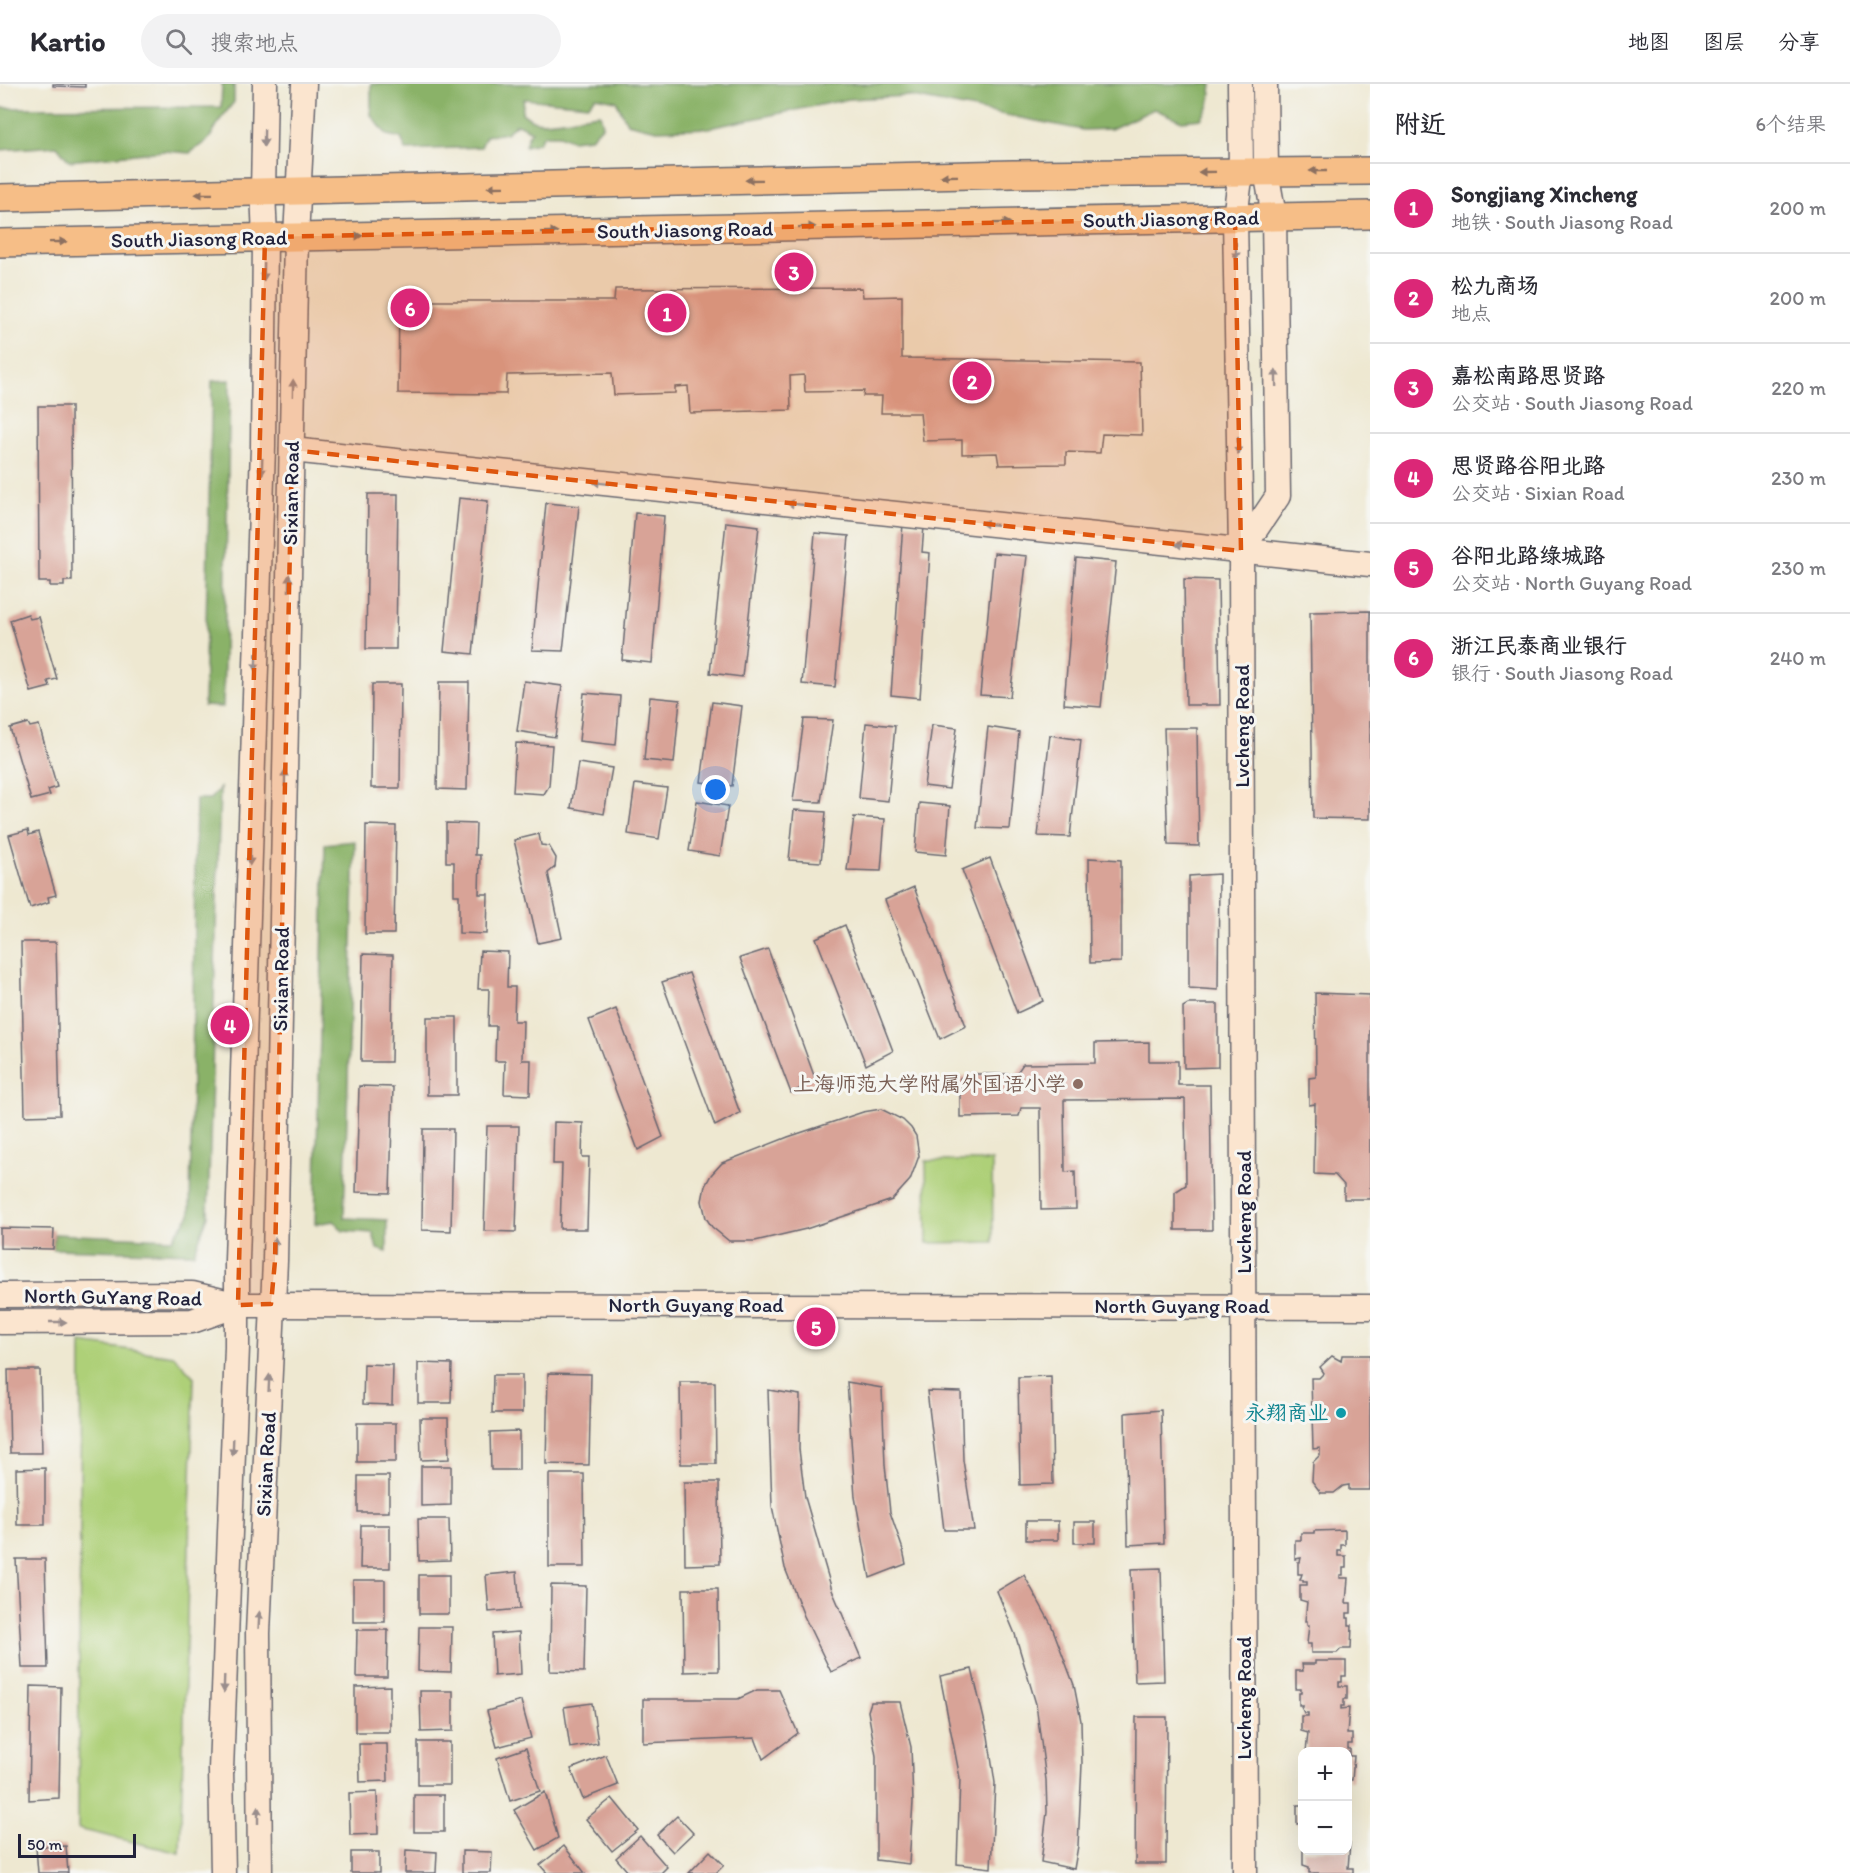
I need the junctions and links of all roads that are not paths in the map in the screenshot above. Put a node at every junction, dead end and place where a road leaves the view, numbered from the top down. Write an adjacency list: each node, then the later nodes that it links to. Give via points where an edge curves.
1 (265, 84): 7 (main road, Sixian Road, one-way to 7)
2 (304, 84): 8 (main road, Sixian Road)
3 (1240, 86): 5 (main road, Lvcheng Road)
4 (1265, 86): 5 (main road, Lvcheng Road)
5 (1253, 171): 6 (main road, one-way to 5); 8 (main road, one-way to 8); 11 (main road, Lvcheng Road); 12 (main road, Lvcheng Road)
6 (1370, 171)
7 (263, 192): 8 (main road); 9 (main road, one-way to 9); 13 (main road, Sixian Road)
8 (298, 192): 14 (main road, Sixian Road)
9 (0, 198)
10 (1370, 215): 11 (main road, South Jiasong Road)
11 (1274, 216): 12 (main road, South Jiasong Road); 17 (main road, Lvcheng Road, one-way to 11, via 1278,496)
12 (1235, 218): 14 (main road, South Jiasong Road, one-way to 12); 17 (main road, Lvcheng Road, one-way to 17)
13 (265, 237): 14 (main road, South Jiasong Road); 15 (main road, South Jiasong Road, one-way to 13); 20 (main road, Sixian Road, one-way to 20, via 263,447)
14 (296, 237): 16 (main road, Sixian Road, one-way to 14)
15 (0, 243)
16 (292, 450): 17 (main road, one-way to 16); 21 (main road, Sixian Road, one-way to 16)
17 (1241, 551): 18 (main road); 22 (main road, Lvcheng Road)
18 (1370, 564)
19 (0, 1295): 20 (main road, North GuYang Road, via 192,1294)
20 (238, 1305): 21 (main road, North Guyang Road); 24 (main road, North GuYang Road, one-way to 20, via 192,1321); 25 (main road, Sixian Road, one-way to 25, via 220,1770)
21 (271, 1305): 22 (main road, North Guyang Road); 26 (main road, Sixian Road, one-way to 21, via 258,1633)
22 (1244, 1306): 23 (main road, North Guyang Road); 27 (main road, Lvcheng Road)
23 (1370, 1306)
24 (0, 1322)
25 (224, 1873)
26 (260, 1873)
27 (1245, 1873)

